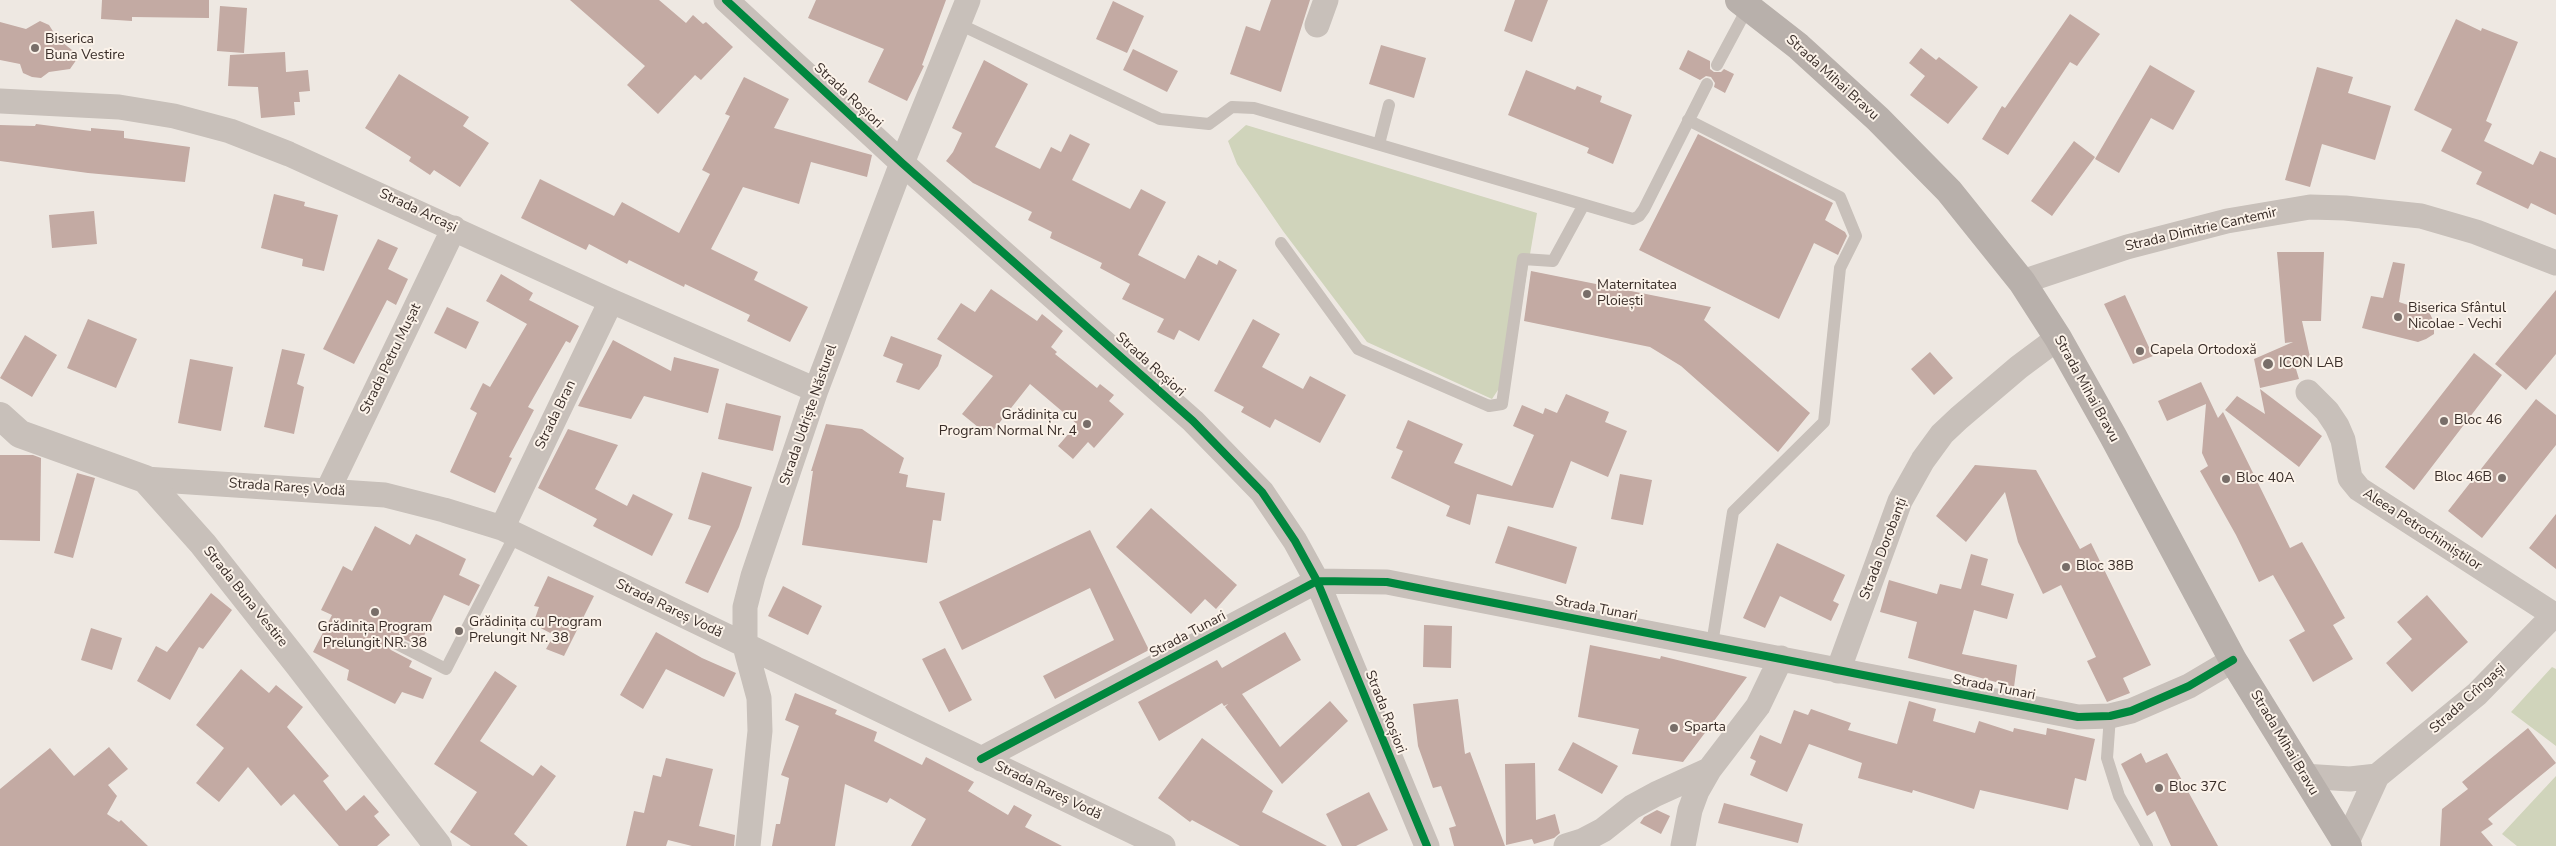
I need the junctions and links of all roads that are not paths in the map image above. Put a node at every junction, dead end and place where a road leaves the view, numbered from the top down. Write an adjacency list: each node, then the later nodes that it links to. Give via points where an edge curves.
1 (726, 0): 13 (street, Strada Roșiori)
2 (968, 0): 5 (street, Strada Udriște Năsturel)
3 (1326, 0): 6 (street)
4 (1744, 3): 7 (lane); 18 (main road, Strada Mihai Bravu, via 1798,46 1885,126 1949,191)
5 (959, 24): 12 (lane, via 1160,119 1209,124 1232,107 1254,108); 13 (street, Strada Udriște Năsturel)
6 (1317, 26)
7 (1717, 65)
8 (1708, 84): 11 (lane)
9 (0, 101): 15 (street, Strada Arcași, via 119,108 174,116 230,131)
10 (1389, 105): 12 (lane)
11 (1688, 120): 14 (lane, via 1639,216 1633,220); 31 (lane, via 1840,197 1856,236 1840,268 1824,422 1733,512)
12 (1379, 144): 14 (lane)
13 (902, 163): 21 (street, Strada Udriște Năsturel); 28 (street, Strada Roșiori, via 1193,421 1262,492)
14 (1583, 206): 16 (lane, via 1552,261 1523,259 1502,404 1489,406 1358,349)
15 (454, 228): 19 (street, Strada Arcași); 26 (street, Strada Petru Mușat)
16 (1281, 243)
17 (2556, 263): 18 (street, Strada Dimitrie Cantemir, via 2476,232 2420,216 2310,207 2227,222 2136,245)
18 (2022, 282): 20 (main road, Strada Mihai Bravu)
19 (611, 301): 21 (street, Strada Arcași); 27 (street, Strada Bran)
20 (2058, 338): 34 (main road, Strada Mihai Bravu); 35 (street, Strada Dorobanți, via 1959,418 1942,434 1924,460 1900,501)
21 (816, 390): 32 (street, Strada Udriște Năsturel, via 753,576 746,607)
22 (2308, 392): 29 (street, Aleea Petrochimiștilor, via 2337,426 2350,478 2359,489)
23 (0, 416): 24 (street, Strada Buna Vestire)
24 (10, 434): 25 (street, Strada Buna Vestire)
25 (145, 479): 26 (street, Strada Rareș Vodă); 43 (street, Strada Buna Vestire, via 203,544)
26 (328, 490): 27 (street, Strada Rareș Vodă, via 385,495)
27 (509, 532): 30 (lane, via 446,669); 32 (street, Strada Rareș Vodă)
28 (1317, 580): 31 (street, Strada Tunari, via 1387,582); 37 (street, Strada Tunari); 46 (street, Strada Roșiori)
29 (2555, 616): 40 (street, Strada Crîngași, via 2477,694)
30 (395, 643)
31 (1712, 644): 33 (street, Strada Tunari)
32 (745, 646): 37 (street, Strada Rareș Vodă); 44 (street, Strada Udriște Năsturel, via 759,698 760,731)
33 (1781, 658): 35 (street, Strada Tunari); 38 (street, via 1758,706)
34 (2233, 660): 36 (street, Strada Tunari, via 2189,686 2132,711); 39 (main road, Strada Mihai Bravu)
35 (1838, 671): 36 (street, Strada Tunari, via 2078,717)
36 (2110, 716): 49 (lane, via 2107,758 2119,796)
37 (981, 759): 41 (street, Strada Rareș Vodă)
38 (1709, 770): 47 (street, via 1656,794 1632,807 1603,830); 48 (street, via 1690,810)
39 (2303, 776): 40 (street, via 2350,779); 42 (main road, Strada Mihai Bravu)
40 (2377, 776): 42 (street, Strada Crîngași)
41 (1136, 840): 45 (street, Strada Rareș Vodă)
42 (2347, 845)
43 (438, 846)
44 (748, 846)
45 (1163, 846)
46 (1427, 846)
47 (1566, 846)
48 (1683, 846)
49 (2147, 846)

